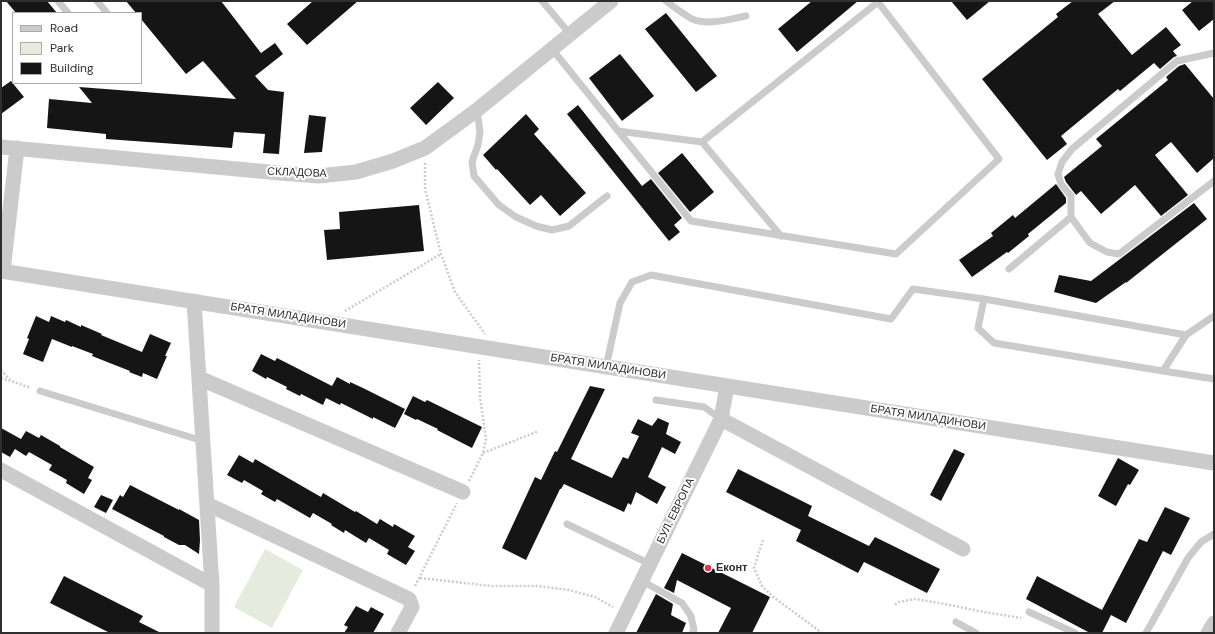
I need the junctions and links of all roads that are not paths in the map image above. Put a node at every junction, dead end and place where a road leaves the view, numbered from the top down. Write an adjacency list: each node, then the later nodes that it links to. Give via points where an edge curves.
1 (58, 1): 6 (lane)
2 (97, 1): 7 (lane)
3 (542, 1): 9 (lane)
4 (611, 1): 9 (street, СКЛАДОВА)
5 (666, 1): 8 (lane, via 694,20 710,22)
6 (67, 12)
7 (106, 12)
8 (746, 16)
9 (570, 34): 10 (street, СКЛАДОВА)
10 (552, 49): 12 (street, СКЛАДОВА); 13 (lane)
11 (1214, 53): 19 (lane, via 1177,61 1072,149 1062,162 1058,174 1061,184 1070,196)
12 (477, 110): 16 (street, СКЛАДОВА, via 425,148 356,172 319,176); 18 (lane, via 480,132 472,162 474,176 499,205 516,217 552,230 569,226)
13 (618, 131): 14 (lane); 20 (lane, via 691,221)
14 (702, 142): 20 (lane); 20 (lane, via 878,2 999,159 896,254)
15 (1, 146): 16 (street, СКЛАДОВА)
16 (17, 148): 22 (street)
17 (1214, 181): 19 (lane, via 1119,254 1107,252 1090,242)
18 (607, 196)
19 (1071, 217): 21 (lane)
20 (781, 236)
21 (1008, 269)
22 (2, 271): 24 (street, БРАТЯ МИЛАДИНОВИ)
23 (984, 299): 26 (lane); 27 (lane, via 913,289 891,319 651,275 632,282 620,303); 28 (lane, via 978,328 994,343)
24 (194, 301): 27 (street, БРАТЯ МИЛАДИНОВИ); 29 (street)
25 (1214, 316): 26 (lane)
26 (1186, 335): 28 (lane)
27 (606, 367): 31 (street, БРАТЯ МИЛАДИНОВИ)
28 (1163, 371): 30 (lane)
29 (199, 378): 35 (street); 38 (street)
30 (1214, 379)
31 (727, 386): 34 (street, БУЛ. ЕВРОПА); 36 (street, БРАТЯ МИЛАДИНОВИ)
32 (40, 391): 35 (lane)
33 (656, 400): 34 (lane, via 704,407)
34 (721, 419): 42 (street); 43 (street, БУЛ. ЕВРОПА)
35 (203, 441): 39 (street)
36 (1214, 463)
37 (1, 470): 45 (street)
38 (463, 492)
39 (207, 504): 45 (street); 50 (street, via 409,599 412,607)
40 (567, 524): 43 (lane)
41 (1214, 534): 55 (lane, via 1201,542 1188,558)
42 (963, 549)
43 (650, 564): 44 (street, БУЛ. ЕВРОПА)
44 (642, 581): 51 (street, БУЛ. ЕВРОПА); 52 (lane, via 682,602 691,616 694,630)
45 (212, 585): 49 (street)
46 (1032, 613): 54 (lane)
47 (956, 622): 53 (lane)
48 (1214, 623): 56 (street)
49 (212, 633)
50 (398, 633)
51 (616, 633)
52 (692, 633)
53 (976, 633)
54 (1075, 633)
55 (1146, 633)
56 (1208, 633)

